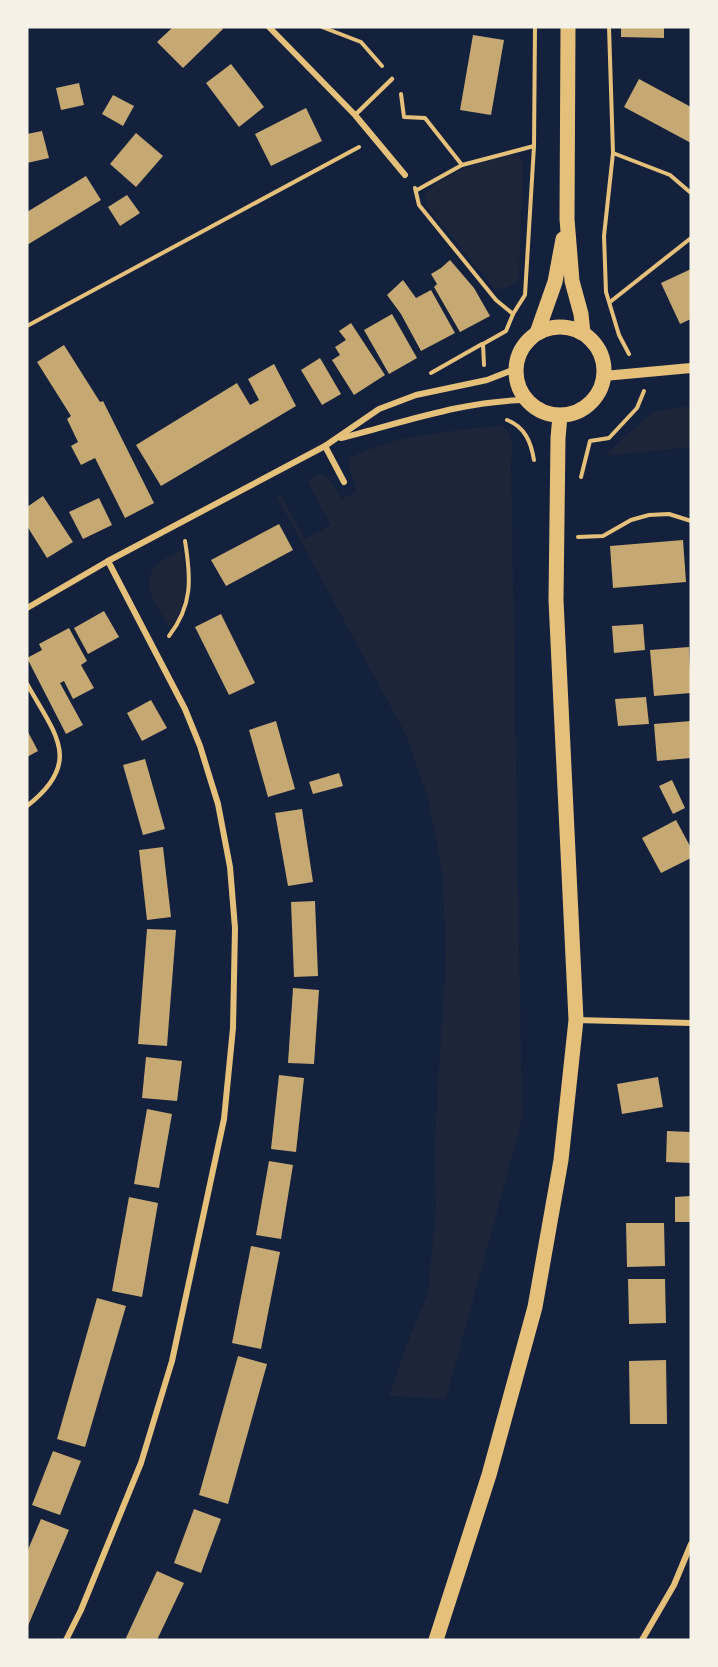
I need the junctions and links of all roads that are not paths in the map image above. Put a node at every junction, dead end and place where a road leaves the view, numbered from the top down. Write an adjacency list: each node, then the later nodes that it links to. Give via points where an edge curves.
1 (269, 27): 4 (street)
2 (568, 27): 6 (main road)
3 (392, 79): 4 (lane)
4 (355, 115): 5 (street)
5 (405, 175)
6 (567, 219): 7 (main road, via 555,282); 8 (main road, via 572,281)
7 (537, 333): 8 (main road, via 552,328); 10 (main road, via 518,355)
8 (583, 333): 11 (main road, via 600,352)
9 (691, 368): 11 (street)
10 (515, 369): 12 (main road, via 517,385); 14 (street, via 379,409)
11 (604, 376): 13 (main road, via 600,392 590,405)
12 (525, 400): 13 (main road, via 541,412); 14 (street, via 421,415)
13 (560, 416): 21 (main road, via 556,600)
14 (338, 439): 15 (street)
15 (325, 446): 16 (street); 17 (street)
16 (344, 482)
17 (108, 561): 18 (street); 24 (street, via 185,709 218,804 230,867 235,928 233,1028 224,1119 172,1361 141,1463)
18 (27, 608)
19 (27, 684): 20 (lane, via 61,752 59,769 51,784)
20 (27, 806)
21 (576, 1020): 22 (street); 25 (main road, via 561,1160 535,1307 489,1475)
22 (691, 1023)
23 (691, 1544): 26 (street, via 674,1585)
24 (66, 1640)
25 (436, 1640)
26 (642, 1640)

